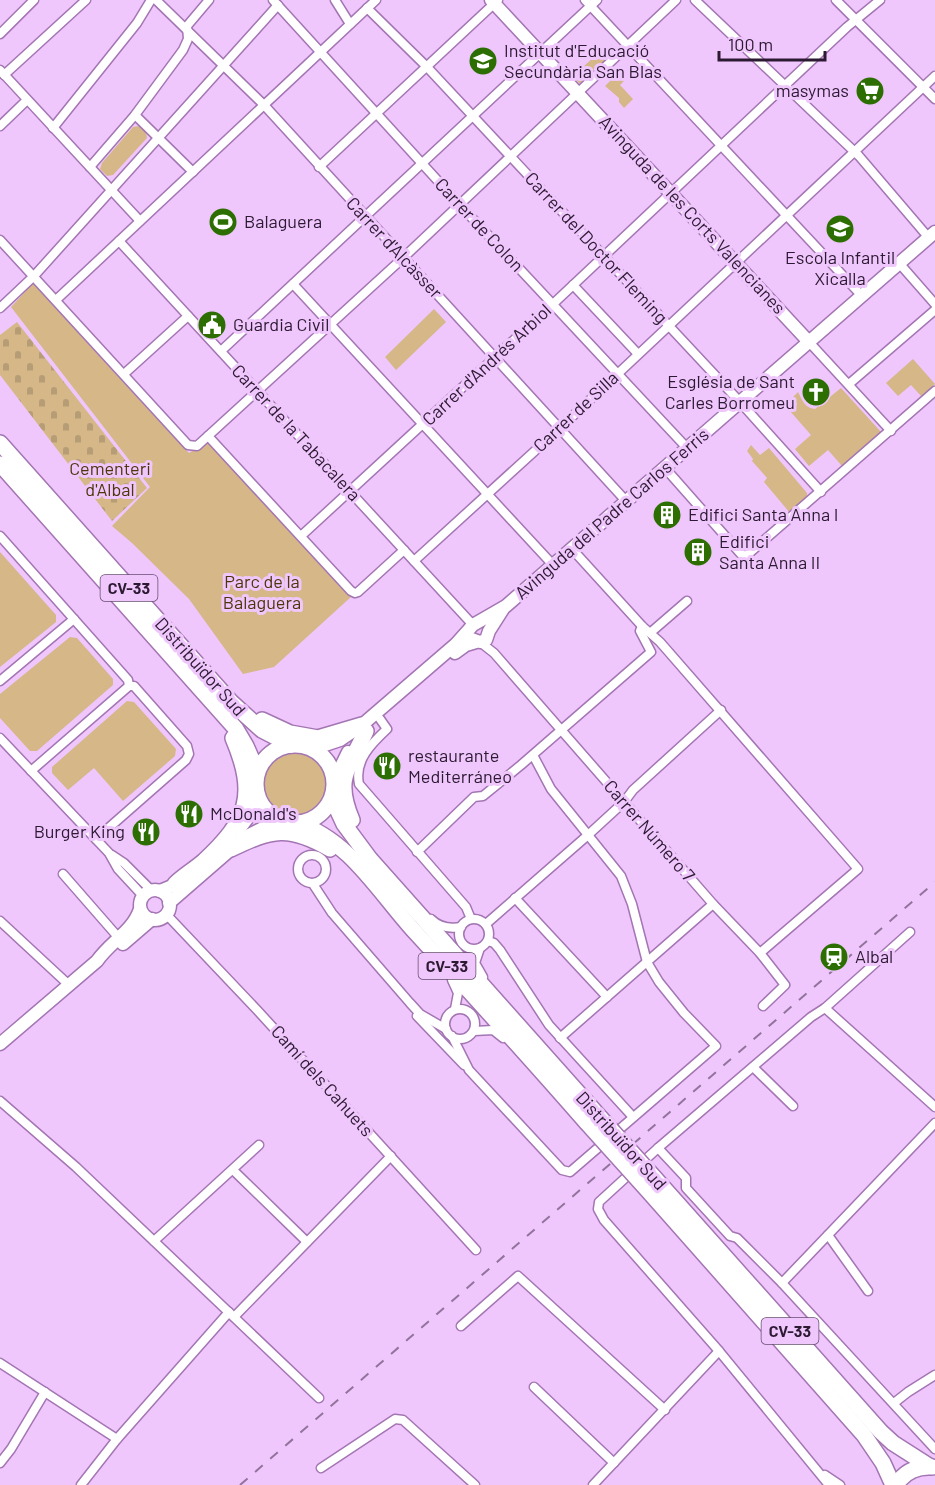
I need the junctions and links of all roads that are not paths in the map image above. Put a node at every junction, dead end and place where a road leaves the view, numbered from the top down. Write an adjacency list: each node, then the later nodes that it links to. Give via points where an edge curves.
1 (34, 0): 18 (street)
2 (86, 0): 24 (street)
3 (153, 0): 17 (street, Carrer d'Alcàsser); 36 (street)
4 (209, 0): 17 (street, via 187,26)
5 (335, 0): 16 (street)
6 (376, 0): 14 (street)
7 (676, 0): 19 (street)
8 (694, 0): 26 (street)
9 (836, 0): 15 (street)
10 (880, 0): 15 (street, Carrer d'Andrés Arbiol)
11 (495, 1): 21 (street, Avinguda de les Corts Valencianes); 23 (street)
12 (275, 2): 20 (street, Carrer de Colon); 22 (street)
13 (591, 2): 19 (street); 21 (street)
14 (367, 9): 16 (street); 23 (street, Carrer del Doctor Fleming)
15 (855, 19): 26 (street, Carrer d'Andrés Arbiol); 27 (street)
16 (350, 24): 20 (street)
17 (188, 32): 22 (street, Carrer d'Alcàsser); 33 (street, via 183,50)
18 (0, 34)
19 (628, 46): 28 (street); 38 (street)
20 (320, 52): 31 (street); 32 (street, Carrer de Colon)
21 (541, 53): 28 (street, Avinguda de les Corts Valencianes); 34 (street)
22 (222, 66): 31 (street, Carrer d'Alcàsser); 37 (street)
23 (426, 67): 32 (street); 34 (street, Carrer del Doctor Fleming)
24 (2, 73): 30 (street)
25 (935, 76): 27 (street, Carrer de Silla)
26 (785, 85): 38 (street, Carrer d'Andrés Arbiol); 39 (street)
27 (923, 87): 29 (street); 39 (street, Carrer de Silla)
28 (578, 93): 40 (street); 46 (street, Avinguda de les Corts Valencianes)
29 (935, 99)
30 (27, 100): 35 (street); 36 (street)
31 (264, 105): 43 (street, Carrer d'Alcàsser); 44 (street)
32 (376, 113): 41 (street, Carrer de Colon); 43 (street)
33 (135, 115): 37 (street); 42 (street)
34 (471, 116): 40 (street, Carrer del Doctor Fleming); 41 (street)
35 (0, 126)
36 (53, 128): 42 (street)
37 (157, 137): 44 (street); 45 (street)
38 (721, 146): 46 (street, Carrer d'Andrés Arbiol); 48 (street)
39 (855, 152): 48 (street, Carrer de Silla); 51 (street)
40 (509, 156): 47 (street); 54 (street, Carrer del Doctor Fleming)
41 (422, 164): 47 (street, Carrer de Colon); 49 (street)
42 (90, 167): 45 (street)
43 (319, 167): 49 (street, Carrer d'Alcàsser)
44 (193, 172): 50 (street)
45 (111, 190): 50 (street); 58 (street)
46 (671, 192): 54 (street, Carrer d'Andrés Arbiol); 56 (street, Avinguda de les Corts Valencianes)
47 (459, 204): 55 (street); 63 (street, Carrer de Colon)
48 (787, 215): 56 (street, Carrer de Silla); 61 (street)
49 (364, 216): 55 (street, Carrer d'Alcàsser); 59 (street)
50 (140, 221): 53 (street)
51 (932, 235): 57 (street, Avinguda del Padre Carlos Ferris)
52 (0, 240): 58 (street)
53 (119, 241): 62 (street); 67 (street, Carrer de la Tabacalera)
54 (603, 256): 60 (street, Carrer d'Andrés Arbiol); 69 (street, Carrer del Doctor Fleming)
55 (403, 258): 68 (street); 73 (street, Carrer d'Alcàsser)
56 (736, 262): 69 (street, Carrer de Silla); 70 (street, Avinguda de les Corts Valencianes)
57 (899, 263): 61 (street, Avinguda del Padre Carlos Ferris); 64 (street)
58 (34, 276): 62 (street); 65 (street)
59 (293, 284): 68 (street); 71 (street)
60 (573, 285): 63 (street, Carrer d'Andrés Arbiol); 72 (street)
61 (862, 296): 70 (street, Avinguda del Padre Carlos Ferris)
62 (56, 300): 74 (street)
63 (553, 304): 73 (street, Carrer d'Andrés Arbiol); 75 (street, Carrer de Colon)
64 (935, 304)
65 (0, 308)
66 (935, 310): 76 (street)
67 (188, 316): 71 (street, Carrer de la Tabacalera); 74 (street)
68 (330, 324): 77 (street); 80 (street)
69 (669, 326): 72 (street, Carrer de Silla); 79 (street, Carrer del Doctor Fleming)
70 (809, 342): 76 (street, Avinguda de les Corts Valencianes); 79 (street, Avinguda del Padre Carlos Ferris)
71 (220, 351): 77 (street, Carrer de la Tabacalera)
72 (638, 354): 75 (street, Carrer de Silla)
73 (494, 358): 80 (street, Carrer d'Andrés Arbiol); 81 (street, Carrer d'Alcàsser)
74 (124, 374): 83 (street, via 192,447)
75 (618, 374): 81 (street, Carrer de Silla); 85 (street, Carrer de Colon)
76 (849, 384): 82 (street, Avinguda de les Corts Valencianes)
77 (257, 390): 83 (street); 88 (street, Carrer de la Tabacalera)
78 (935, 391): 82 (street)
79 (740, 402): 85 (street, Avinguda del Padre Carlos Ferris); 89 (street, Carrer del Doctor Fleming)
80 (423, 425): 88 (street, Carrer d'Andrés Arbiol); 90 (street)
81 (560, 428): 90 (street, Carrer de Silla); 91 (street, Carrer d'Alcàsser)
82 (891, 430): 89 (street)
83 (208, 436): 93 (street)
84 (0, 442): 105 (highway, Distribuïdor Sud / CV-33)
85 (687, 448): 87 (street, Avinguda del Padre Carlos Ferris)
86 (0, 464): 105 (highway, Distribuïdor Sud / CV-33)
87 (665, 468): 89 (street, via 745,556); 91 (street, Avinguda del Padre Carlos Ferris)
88 (350, 491): 93 (street, Carrer d'Andrés Arbiol); 95 (street, Carrer de la Tabacalera)
89 (821, 492)
90 (488, 495): 96 (street, Carrer de Silla); 97 (street)
91 (626, 501): 94 (street, Avinguda del Padre Carlos Ferris)
92 (0, 536): 99 (street)
93 (301, 536): 95 (street, via 355,593)
94 (572, 549): 97 (street, Avinguda del Padre Carlos Ferris); 100 (street)
95 (404, 550): 96 (street, Carrer de la Tabacalera)
96 (414, 561): 101 (street, Carrer de la Tabacalera)
97 (553, 565): 101 (street, Avinguda del Padre Carlos Ferris)
98 (687, 601): 102 (street)
99 (74, 620): 103 (street); 104 (street, via 128,680)
100 (642, 626): 102 (street); 109 (street, via 640,631 651,652)
101 (479, 633): 107 (street); 108 (street); 109 (street, Carrer Número 7)
102 (650, 633): 106 (street)
103 (0, 681)
104 (129, 686): 114 (street); 123 (street, via 134,686 187,746 189,754)
105 (228, 709): 108 (highway, via 305,736 327,737); 111 (highway, Distribuïdor Sud / CV-33); 115 (highway, Distribuïdor Sud / CV-33); 128 (highway, via 243,767 246,805 215,850)
106 (721, 710): 119 (street); 145 (street, via 858,869)
107 (380, 719): 108 (street); 125 (street, via 387,729 361,760 359,784)
108 (364, 728): 112 (street); 116 (street); 126 (highway, via 342,788)
109 (561, 730): 113 (street); 119 (street, Carrer Número 7)
110 (0, 738): 114 (street)
111 (291, 745): 112 (highway, CV-33); 115 (highway, via 270,753)
112 (313, 749): 116 (highway, via 327,762)
113 (532, 755): 122 (street, via 551,789); 125 (street, via 483,796 474,797)
114 (31, 771): 123 (street)
115 (257, 771): 117 (highway, CV-33)
116 (334, 781): 118 (highway)
117 (257, 795): 120 (highway, via 262,806); 128 (street, via 250,815 228,843 201,869)
118 (332, 798): 121 (highway, via 318,816); 126 (highway, Distribuïdor Sud / CV-33)
119 (624, 802): 122 (street); 133 (street, Carrer Número 7)
120 (279, 820): 121 (highway, CV-33); 124 (street, via 253,832)
121 (297, 823): 126 (highway, Distribuïdor Sud / CV-33, via 313,828)
122 (588, 835): 132 (street); 147 (street, via 621,876)
123 (96, 839): 130 (street, via 124,863)
124 (231, 849): 126 (highway, via 287,831); 134 (street)
125 (417, 852): 137 (street)
126 (365, 863): 131 (highway, Distribuïdor Sud / CV-33); 135 (highway, Distribuïdor Sud / CV-33)
127 (63, 874): 142 (street)
128 (176, 884): 130 (street)
129 (313, 884): 150 (street, via 332,913)
130 (148, 897): 134 (street, via 166,895); 136 (street, via 145,916); 142 (street, via 134,923)
131 (404, 897): 140 (street, via 440,926); 161 (highway, Distribuïdor Sud / CV-33)
132 (515, 898): 139 (street); 149 (street)
133 (712, 904): 145 (street, Carrer Número 7); 147 (street)
134 (168, 908): 136 (street, via 159,919); 174 (street, Camí dels Cahuets)
135 (400, 915): 153 (street, via 453,981 458,993); 165 (highway, Distribuïdor Sud / CV-33)
136 (152, 919): 146 (street)
137 (471, 919): 139 (street); 140 (street)
138 (0, 921): 148 (street)
139 (486, 924): 143 (street)
140 (461, 927): 144 (street, via 460,937 465,946)
141 (910, 932): 152 (street)
142 (118, 937): 146 (street)
143 (488, 941): 144 (street); 159 (street, via 500,950)
144 (480, 948): 161 (street, via 477,970)
145 (760, 953): 151 (street, Carrer Número 7, via 785,985)
146 (97, 961): 148 (street)
147 (647, 962): 149 (street); 169 (street, via 684,1013 716,1046)
148 (69, 985): 160 (street)
149 (607, 997): 159 (street)
150 (410, 1002): 155 (street); 164 (street, via 414,1012)
151 (763, 1005)
152 (825, 1008): 163 (street); 168 (street)
153 (455, 1009): 154 (street); 156 (street, via 472,1014)
154 (447, 1016): 155 (street); 157 (street)
155 (427, 1018): 157 (street)
156 (474, 1030): 158 (street); 165 (street, via 493,1030)
157 (449, 1033): 158 (street); 162 (street)
158 (465, 1038): 162 (street)
159 (560, 1038): 169 (street)
160 (0, 1044)
161 (545, 1054): 170 (highway, Distribuïdor Sud / CV-33)
162 (462, 1055): 164 (street)
163 (753, 1066): 167 (street); 173 (street)
164 (469, 1070): 169 (street, via 562,1170 570,1172)
165 (542, 1072): 170 (highway, Distribuïdor Sud / CV-33)
166 (0, 1101): 178 (street)
167 (793, 1107)
168 (935, 1107)
169 (633, 1117)
170 (592, 1118): 176 (highway, Distribuïdor Sud / CV-33, bridge)
171 (935, 1123): 177 (street)
172 (259, 1145): 175 (street)
173 (658, 1148): 181 (street, via 686,1179 686,1188 730,1236); 185 (street, via 602,1197 598,1209)
174 (391, 1156): 179 (street); 180 (street, Camí dels Cahuets)
175 (233, 1170): 178 (street); 179 (street)
176 (656, 1190): 197 (highway, Distribuïdor Sud / CV-33, via 881,1432); 205 (highway, Distribuïdor Sud / CV-33, via 864,1435)
177 (828, 1235): 181 (street); 182 (street)
178 (154, 1241): 183 (street)
179 (307, 1242): 183 (street)
180 (476, 1250)
181 (782, 1283): 191 (street)
182 (868, 1291)
183 (232, 1315): 190 (street); 193 (street)
184 (461, 1326): 192 (street, via 518,1276)
185 (719, 1351): 192 (street); 199 (street)
186 (0, 1363): 189 (street)
187 (935, 1375): 191 (street)
188 (534, 1387): 196 (street)
189 (45, 1392): 193 (street); 195 (street)
190 (319, 1398)
191 (894, 1404): 194 (street)
192 (665, 1410): 196 (street)
193 (117, 1439): 200 (street)
194 (935, 1449)
195 (0, 1463)
196 (614, 1463): 202 (street)
197 (932, 1467): 205 (highway, CV-33, via 908,1472)
198 (321, 1468): 201 (street, via 395,1419 403,1420)
199 (815, 1468): 203 (street); 204 (street)
200 (81, 1485)
201 (475, 1485)
202 (593, 1485)
203 (829, 1485)
204 (840, 1485)
205 (894, 1485)

